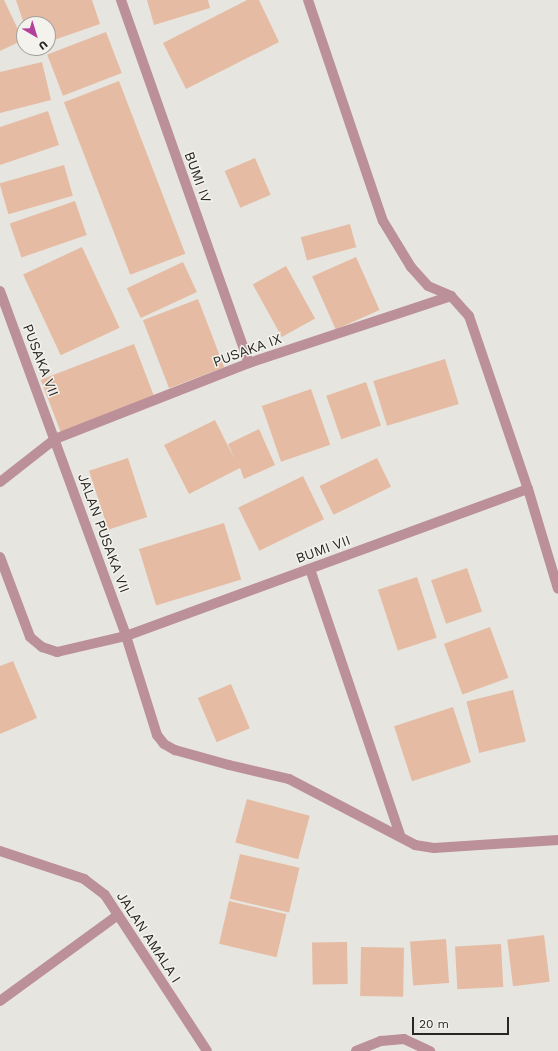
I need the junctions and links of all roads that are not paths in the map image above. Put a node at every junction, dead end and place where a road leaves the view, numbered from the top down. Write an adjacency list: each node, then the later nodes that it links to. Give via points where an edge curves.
1 (121, 0): 5 (street, BUMI IV)
2 (308, 0): 4 (street, via 383,221 410,267 428,286)
3 (0, 291): 6 (street, PUSAKA VII)
4 (451, 296): 5 (street, PUSAKA IX); 8 (street, via 469,316)
5 (250, 363): 6 (street, PUSAKA IX)
6 (55, 439): 7 (street, PUSAKA IX); 12 (street, JALAN PUSAKA VII)
7 (0, 482)
8 (528, 489): 10 (street, BUMI VII); 11 (street)
9 (0, 557): 12 (street, BUMI VII, via 30,637 42,647 56,652)
10 (310, 569): 12 (street, BUMI VII); 13 (street)
11 (558, 589)
12 (126, 636): 13 (street, JALAN PUSAKA VII, via 157,735 164,744 175,750 289,779)
13 (400, 835): 14 (street, JALAN PUSAKA VII, via 415,845 434,848)
14 (558, 840)
15 (0, 850): 16 (street, JALAN AMALA I, via 84,879 105,895)
16 (118, 915): 17 (street); 18 (street, JALAN AMALA I)
17 (0, 1001)
18 (207, 1051)
19 (356, 1051): 20 (street, via 381,1041 404,1039)
20 (430, 1051)

